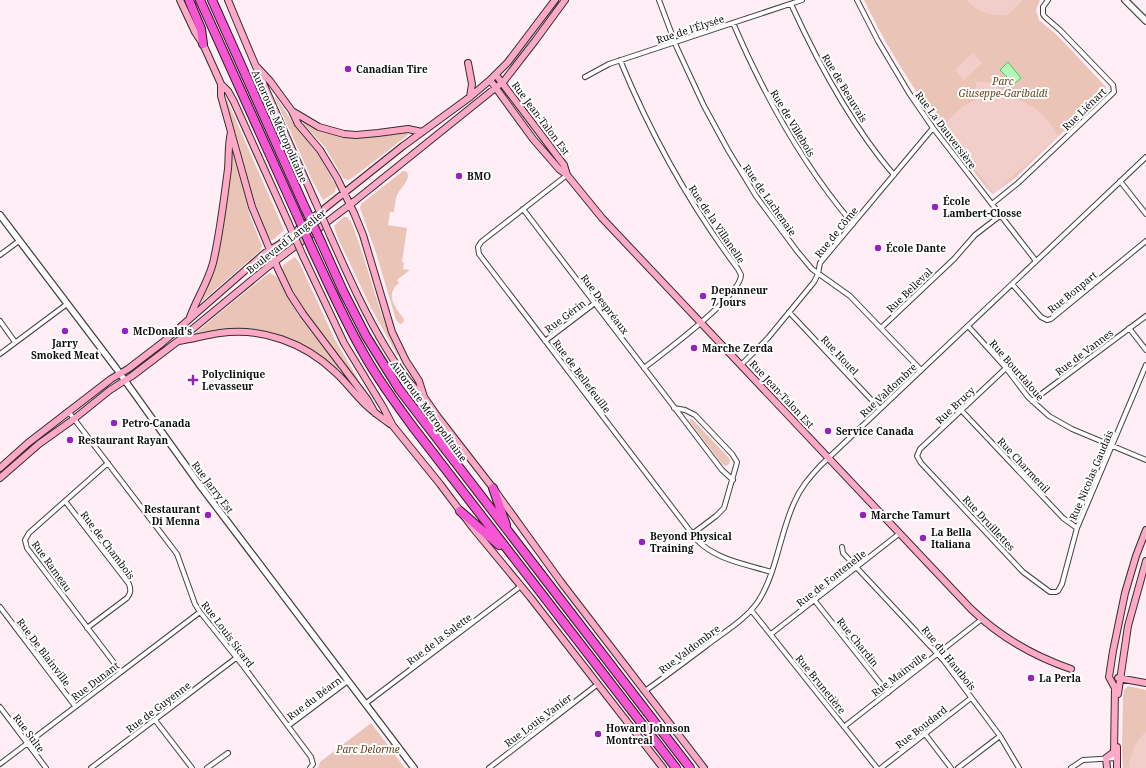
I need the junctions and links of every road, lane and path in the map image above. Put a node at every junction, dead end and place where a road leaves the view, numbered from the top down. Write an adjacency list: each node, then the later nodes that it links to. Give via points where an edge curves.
1 (180, 0): 17 (main road)
2 (189, 0): 17 (highway, via 201,30)
3 (200, 0): 100 (highway, Autoroute Métropolitaine, bridge, via 350,330 391,397)
4 (212, 0): 98 (highway, Autoroute Métropolitaine, bridge, via 343,291 366,336 399,389)
5 (228, 0): 20 (main road)
6 (555, 0): 21 (main road, Boulevard Langelier)
7 (565, 0): 24 (main road, Boulevard Langelier)
8 (659, 0): 16 (street, Rue de Lachenaie)
9 (802, 0): 13 (street, Rue de l'Élysée)
10 (857, 0): 29 (street, Rue La Dauversière, via 874,36)
11 (1048, 0): 38 (street, Rue Liénart, via 1042,8 1043,14 1113,85 1114,92 1018,183)
12 (1125, 0): 14 (street)
13 (791, 4): 15 (street, Rue de l'Élysée); 34 (street, Rue de Beauvais, via 831,84 877,154)
14 (1146, 21)
15 (733, 23): 16 (street, Rue de l'Élysée); 43 (street, Rue de Villebois, via 764,90 789,135)
16 (674, 42): 18 (street, Rue de l'Élysée); 50 (street, Rue de Lachenaie, via 704,106 740,171 776,224)
17 (203, 44): 25 (main road)
18 (620, 60): 22 (street, Rue de l'Élysée); 58 (street, Rue de la Villanelle, via 677,178 741,275 738,284 723,302)
19 (468, 63): 27 (main road, via 472,84)
20 (257, 67): 28 (main road); 74 (main road, bridge, via 363,305 411,386)
21 (496, 75): 23 (main road, Boulevard Langelier); 24 (main road, Rue Jean-Talon Est)
22 (585, 77)
23 (490, 80): 26 (main road, Rue Jean-Talon Est); 27 (main road, Boulevard Langelier)
24 (502, 83): 26 (main road, Boulevard Langelier); 33 (main road, Rue Jean-Talon Est, via 564,164)
25 (221, 84): 30 (main road, via 221,96); 82 (main road, bridge, via 234,102 344,344)
26 (495, 88): 33 (main road, Rue Jean-Talon Est, via 536,142); 37 (main road, Boulevard Langelier)
27 (470, 97): 31 (main road, Boulevard Langelier)
28 (292, 111): 31 (main road, via 319,127 344,134 408,129); 36 (main road, via 325,157)
29 (933, 128): 34 (street, Rue de Côme); 38 (street, Rue La Dauversière)
30 (231, 130): 46 (main road, via 252,207); 56 (main road, via 213,263)
31 (422, 132): 36 (main road, Boulevard Langelier)
32 (1146, 157): 35 (street, Rue Valdombre)
33 (567, 175): 39 (street, Rue de Bellefeuille); 58 (main road, Rue Jean-Talon Est, via 602,218)
34 (894, 175): 43 (street, Rue de Côme)
35 (1120, 181): 40 (street); 48 (street, Rue Valdombre)
36 (344, 193): 37 (main road); 46 (main road, Boulevard Langelier)
37 (350, 204): 49 (main road, Boulevard Langelier); 74 (main road, via 370,256 391,329 419,381)
38 (992, 204): 42 (street, Rue La Dauversière)
39 (523, 209): 52 (street, Rue Despréaux); 63 (street, Rue de Bellefeuille, via 481,242 478,250)
40 (1146, 214)
41 (0, 215): 44 (street, Rue Jarry Est)
42 (1001, 215): 48 (street, Rue La Dauversière); 60 (street, Rue Belleval, via 975,235 954,259)
43 (853, 224): 50 (street, Rue de Côme, via 820,263)
44 (19, 241): 47 (street); 53 (street, Rue Jarry Est)
45 (1146, 241): 51 (street, Rue Bonpart, via 1052,319 1041,317)
46 (270, 251): 49 (main road); 56 (main road, Boulevard Langelier)
47 (0, 255)
48 (1036, 261): 51 (street, Rue Valdombre)
49 (275, 262): 62 (main road, Boulevard Langelier); 80 (main road, via 303,314)
50 (818, 274): 54 (street, Rue de Côme); 60 (street, Rue de Lachenaie, via 850,296)
51 (1012, 284): 59 (street, Rue Valdombre)
52 (595, 303): 63 (street, Rue Gérin); 69 (street, Rue Despréaux)
53 (67, 304): 64 (street); 72 (street, Rue Jarry Est)
54 (789, 312): 67 (street, Rue de Côme, via 763,344); 77 (street, Rue Houel)
55 (1146, 316): 61 (street, Rue de Vannes)
56 (190, 318): 72 (main road, Boulevard Langelier, via 157,347)
57 (0, 321): 64 (street)
58 (701, 323): 67 (main road, Rue Jean-Talon Est); 69 (street, Rue de la Villanelle)
59 (968, 326): 70 (street, Rue Bourdaloue); 71 (street, Rue Valdombre)
60 (881, 328): 71 (street, Rue de Lachenaie)
61 (1129, 328): 65 (street); 75 (street, Rue de Vannes)
62 (178, 341): 73 (main road, Boulevard Langelier); 80 (main road, via 239,332 285,340 323,361)
63 (545, 341): 97 (street, Rue de Bellefeuille)
64 (15, 342): 66 (street)
65 (1146, 350)
66 (0, 354)
67 (740, 365): 85 (main road, Rue Jean-Talon Est)
68 (1146, 365): 83 (street, Rue Nicolas Gaudais)
69 (644, 368): 76 (street, Rue Despréaux)
70 (1006, 368): 75 (street, Rue Bourdaloue); 78 (street, Rue Brucy)
71 (921, 370): 77 (street, Rue Valdombre)
72 (120, 374): 73 (street, Rue Jarry Est); 79 (main road, Boulevard Langelier)
73 (125, 380): 81 (main road, Boulevard Langelier); 119 (street, Rue Jarry Est)
74 (424, 397): 91 (main road)
75 (1032, 401): 83 (street, Rue Bourdaloue, via 1058,422)
76 (674, 408): 90 (street, Rue Despréaux, via 722,470); 90 (street, via 695,415 732,454 737,462)
77 (880, 409): 85 (street, Rue Valdombre)
78 (961, 410): 84 (street, Rue Brucy, via 920,449); 94 (street, Rue Charmenil, via 1063,518)
79 (68, 412): 81 (street, Rue Louis Sicard); 88 (main road, Boulevard Langelier, via 28,442)
80 (375, 413): 82 (main road)
81 (74, 419): 87 (street, Rue Louis Sicard); 89 (main road, Boulevard Langelier, via 38,444)
82 (393, 426): 93 (main road)
83 (1112, 446): 86 (street, Rue Bourdaloue); 94 (street, Rue Nicolas Gaudais)
84 (917, 456): 105 (street, Rue Druillettes, via 1023,572 1046,590)
85 (828, 458): 96 (main road, Rue Jean-Talon Est); 103 (street, Rue Valdombre, via 808,479 797,496)
86 (1146, 460)
87 (108, 463): 92 (street, Rue Rameau); 109 (street, Rue Louis Sicard, via 177,554)
88 (0, 468)
89 (0, 478)
90 (733, 480): 97 (street, via 724,508)
91 (493, 488): 98 (highway); 122 (main road)
92 (65, 501): 111 (street, Rue Rameau, via 24,540); 111 (street, Rue de Chambois, via 129,584 131,592 127,598)
93 (460, 511): 100 (highway); 104 (main road)
94 (1077, 528): 105 (street, Rue Nicolas Gaudais, via 1062,584)
95 (1146, 530): 117 (main road, via 1120,612)
96 (900, 533): 102 (street, Rue de Fontenelle); 110 (main road, Rue Jean-Talon Est)
97 (692, 534): 103 (street, Rue de Bellefeuille, via 710,552)
98 (510, 535): 147 (highway, Autoroute Métropolitaine)
99 (842, 547): 102 (street, Rue du Hautbois, via 843,553)
100 (512, 556): 146 (highway, Autoroute Métropolitaine)
101 (1146, 561): 118 (main road, via 1128,626)
102 (857, 567): 106 (street, Rue de Fontenelle); 113 (street, Rue du Hautbois)
103 (771, 572): 108 (street, Rue Valdombre, via 763,593)
104 (521, 586): 121 (main road); 125 (street, Rue de la Salette)
105 (1056, 592)
106 (815, 601): 112 (street, Rue de Fontenelle); 123 (street, Rue Chardin)
107 (0, 607): 126 (street, Rue De Blainville)
108 (751, 610): 112 (street, Rue Brunetière); 122 (street, Rue Valdombre)
109 (200, 612): 114 (street, Rue Louis Sicard); 116 (street, Rue Dunant)
110 (982, 619): 113 (street, Rue Mainville); 115 (main road, Rue Jean-Talon Est, via 1022,648)
111 (87, 628): 116 (street, Rue Rameau)
112 (771, 634): 130 (street, Rue Brunetière)
113 (938, 654): 123 (street, Rue Mainville); 124 (street, Rue du Hautbois)
114 (236, 658): 128 (street, Rue de Guyenne); 129 (street, Rue Louis Sicard)
115 (1071, 669)
116 (121, 672): 126 (street, Rue Dunant)
117 (1109, 677): 118 (main road); 135 (main road, via 1115,688 1114,752)
118 (1120, 679): 120 (main road); 136 (main road)
119 (348, 681): 125 (street, Rue Jarry Est); 129 (street, Rue du Béarn)
120 (1146, 683)
121 (598, 684): 144 (street, Rue Louis Vanier); 145 (main road)
122 (645, 691): 148 (main road)
123 (888, 692): 130 (street, Rue Mainville)
124 (971, 698): 131 (street, Rue Boudard); 132 (street, Rue du Hautbois)
125 (366, 704): 143 (street, Rue Jarry Est)
126 (75, 706): 133 (street, Rue Dunant)
127 (0, 707): 133 (street, Rue Sulte)
128 (155, 720): 140 (street, Rue de Guyenne); 141 (street)
129 (288, 726): 138 (street, Rue Louis Sicard, via 311,757)
130 (845, 726): 149 (street, Rue Brunetière)
131 (925, 734): 150 (street, Rue Boudard); 151 (street)
132 (1000, 736): 152 (street); 153 (street, Rue du Hautbois)
133 (27, 743): 137 (street, Rue Dunant); 139 (street, Rue Sulte)
134 (228, 753): 142 (street)
135 (1106, 758): 136 (street); 154 (street, via 1083,760); 155 (main road)
136 (1117, 758): 156 (main road)
137 (0, 764)
138 (312, 766)
139 (46, 768)
140 (91, 768)
141 (192, 768)
142 (207, 768)
143 (414, 768)
144 (489, 768)
145 (663, 768)
146 (676, 768)
147 (690, 768)
148 (704, 768)
149 (877, 768)
150 (881, 768)
151 (951, 768)
152 (958, 768)
153 (1019, 768)
154 (1071, 768)
155 (1107, 768)
156 (1117, 768)

